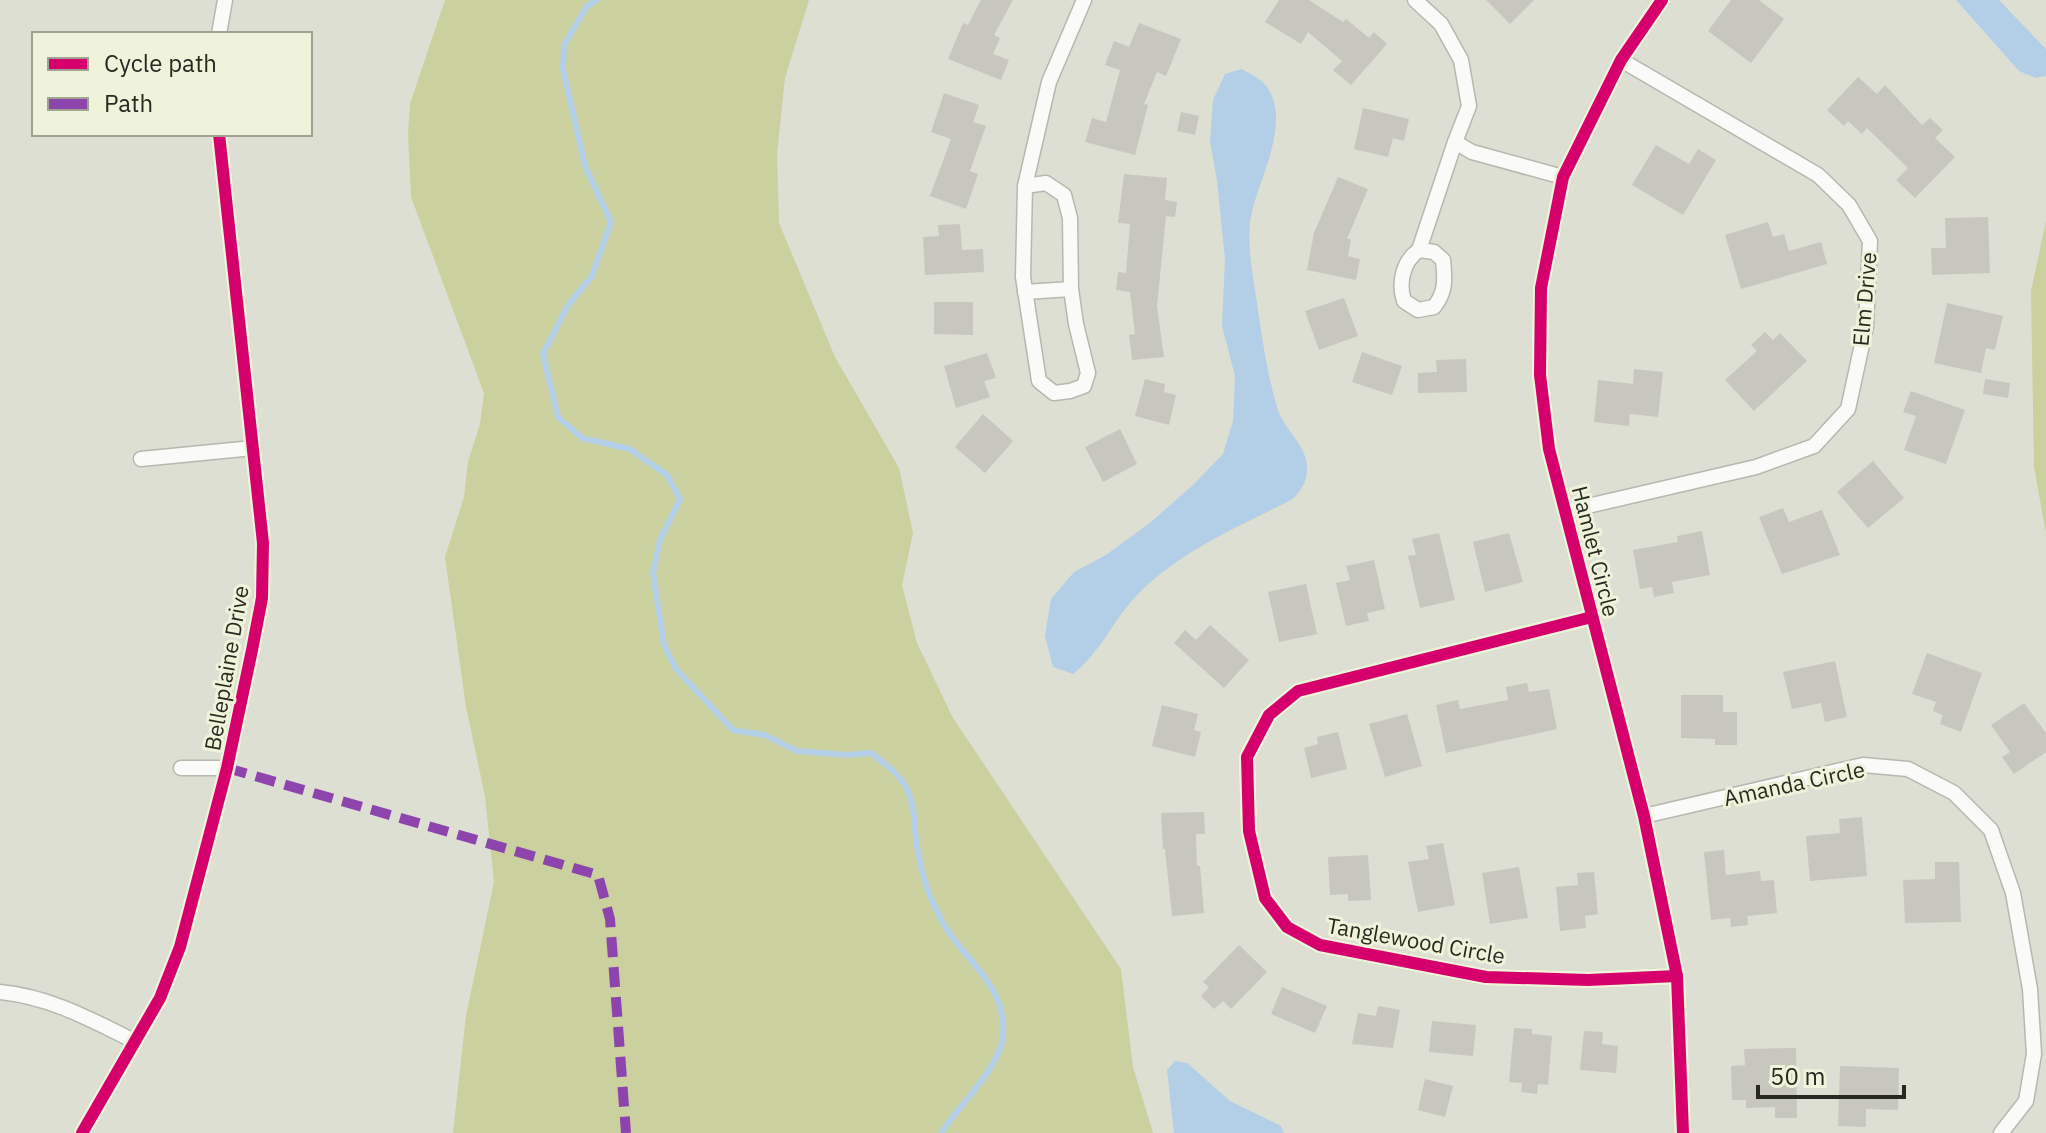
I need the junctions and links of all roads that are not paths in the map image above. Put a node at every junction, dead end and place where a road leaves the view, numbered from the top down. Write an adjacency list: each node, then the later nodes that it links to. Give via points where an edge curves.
1 (225, 0): 5 (street)
2 (1084, 0): 10 (street, via 1049,82)
3 (1415, 0): 8 (street, via 1441,24 1461,60 1469,106)
4 (1662, 0): 6 (street, Hamlet Circle)
5 (219, 32)
6 (1621, 60): 9 (street, Hamlet Circle); 16 (street, Elm Drive, via 1818,175 1849,205 1870,241 1866,326 1848,409 1814,446 1756,467)
7 (219, 136): 14 (street, Belleplaine Drive)
8 (1455, 142): 9 (street, via 1472,152); 11 (street)
9 (1563, 177): 16 (street, Hamlet Circle, via 1541,288 1540,375 1549,449)
10 (1025, 186): 12 (street, via 1046,183 1064,195 1070,218); 13 (street)
11 (1419, 250)
12 (1071, 289): 13 (street); 13 (street, via 1088,373 1084,386 1054,393 1039,381)
13 (1025, 292)
14 (253, 448): 15 (street); 19 (street, Belleplaine Drive, via 263,543 262,598)
15 (141, 459)
16 (1566, 511): 17 (street, Hamlet Circle)
17 (1592, 617): 20 (street, Hamlet Circle); 21 (street, Tanglewood Circle, via 1298,691 1269,715 1247,757 1252,844 1265,898 1287,927 1320,945 1486,977)
18 (181, 768): 19 (street)
19 (227, 768): 23 (street, Belleplaine Drive, via 180,947 160,998)
20 (1644, 816): 21 (street, Hamlet Circle); 26 (street, Amanda Circle, via 1863,765 1908,769 1954,793 1991,830 2013,893 2030,989 2034,1054 2026,1101)
21 (1677, 976): 25 (street, Hamlet Circle)
22 (0, 992): 23 (street, via 71,1008)
23 (134, 1041): 24 (street, Belleplaine Drive)
24 (82, 1133)
25 (1683, 1133)
26 (2001, 1133)

